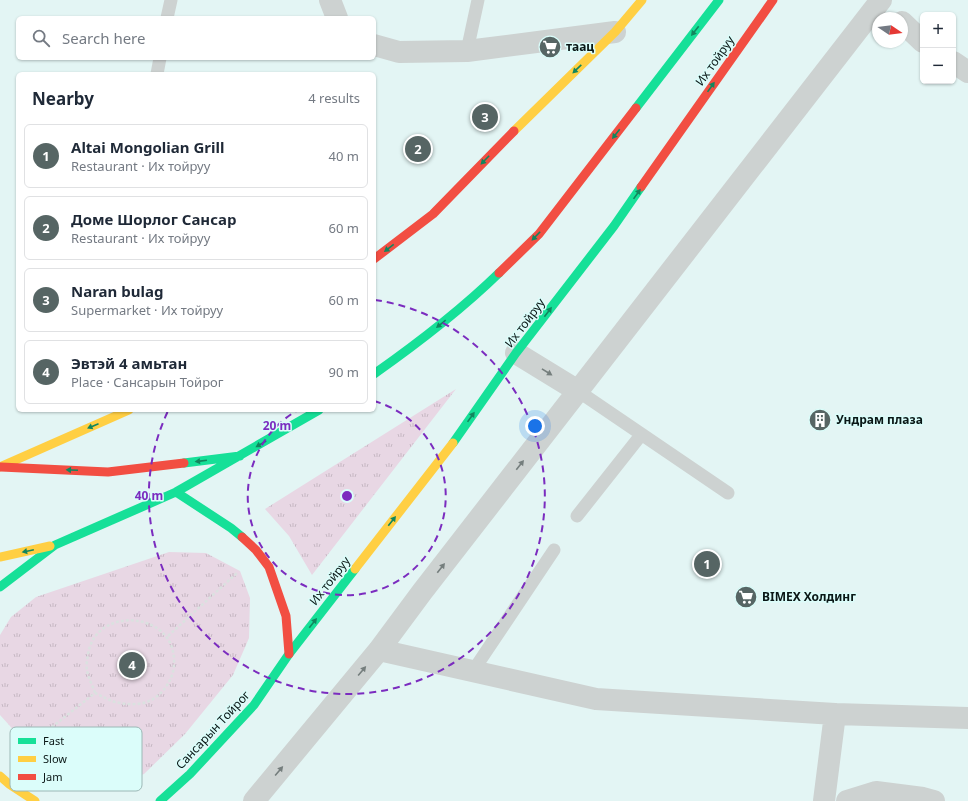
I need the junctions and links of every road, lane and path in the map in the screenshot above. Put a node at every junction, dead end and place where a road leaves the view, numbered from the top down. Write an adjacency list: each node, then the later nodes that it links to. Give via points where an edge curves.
1 (171, 0): 9 (lane)
2 (330, 0): 10 (street)
3 (478, 0): 15 (lane)
4 (642, 0): 12 (main road)
5 (719, 0): 22 (main road, one-way to 22, via 539,234 471,300)
6 (773, 0): 21 (main road, Их тойруу, one-way to 6, via 614,226)
7 (880, 1): 8 (street); 23 (street)
8 (891, 12)
9 (167, 16)
10 (336, 16)
11 (908, 28): 13 (street)
12 (615, 32): 15 (street); 20 (main road, one-way to 20, via 532,112 433,214)
13 (920, 39)
14 (376, 46): 15 (street, via 399,52)
15 (467, 51)
16 (160, 60): 18 (lane)
17 (956, 64): 19 (street)
18 (157, 72)
19 (968, 72)
20 (376, 257)
21 (516, 353): 23 (street, one-way to 23); 39 (main road, Их тойруу, one-way to 21, via 448,449)
22 (376, 373)
23 (578, 391): 26 (lane); 38 (street, one-way to 23)
24 (124, 412): 28 (main road, one-way to 28)
25 (316, 412): 27 (main road, one-way to 27)
26 (641, 434): 30 (lane); 31 (lane)
27 (240, 456): 28 (main road, one-way to 28, via 108,472); 29 (main road)
28 (1, 467)
29 (176, 492): 32 (main road); 39 (main road, via 231,528 256,550 269,567 286,616)
30 (728, 493)
31 (577, 516)
32 (55, 545): 34 (main road, one-way to 34); 36 (main road)
33 (554, 550): 40 (lane)
34 (0, 557)
35 (240, 571): 37 (path)
36 (0, 587)
37 (168, 636): 41 (path, via 175,654 174,669 168,686 156,698 138,704 114,702); 41 (path, via 155,626 135,620 115,622 99,631 89,648 86,669)
38 (379, 650): 40 (street); 50 (street, one-way to 38)
39 (289, 654): 49 (main road, Сансарын Тойрог, via 254,705 190,774)
40 (473, 671): 42 (street, via 596,699)
41 (95, 693): 44 (path)
42 (835, 714): 43 (street); 51 (street)
43 (968, 718)
44 (52, 727)
45 (0, 776): 46 (main road)
46 (10, 785)
47 (20, 791): 48 (main road)
48 (35, 801)
49 (160, 801)
50 (254, 801)
51 (824, 801)
52 (847, 801): 53 (street, via 876,792)
53 (934, 801)

